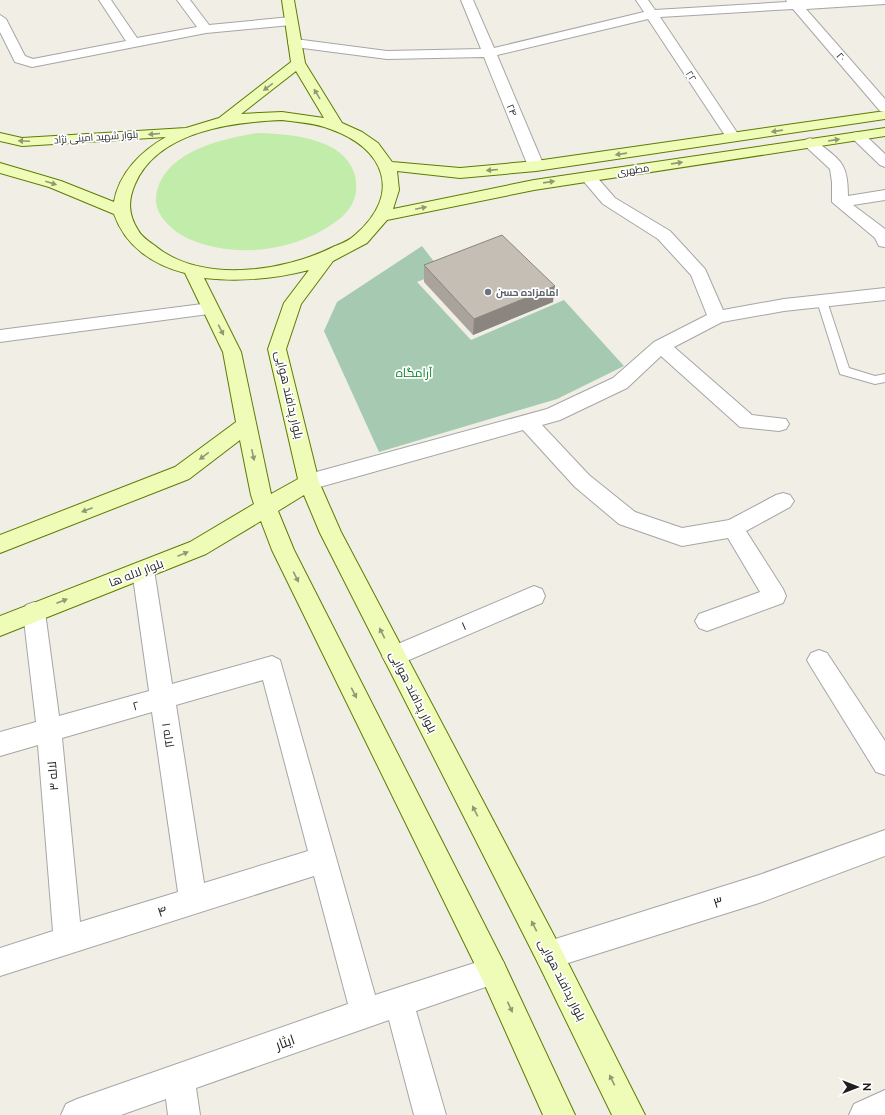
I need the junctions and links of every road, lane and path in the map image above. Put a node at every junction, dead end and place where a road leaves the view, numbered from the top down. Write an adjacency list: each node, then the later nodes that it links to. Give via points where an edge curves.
1 (105, 0): 12 (street)
2 (183, 0): 11 (street)
3 (288, 0): 10 (main road)
4 (468, 0): 16 (street, ۲۴)
5 (642, 0): 8 (street, ۲۲)
6 (885, 0): 7 (street)
7 (794, 3): 8 (street); 18 (street, ۲۰)
8 (651, 14): 16 (street, via 586,32); 25 (street, ۲۲)
9 (0, 19): 15 (street)
10 (291, 21): 11 (street); 13 (main road)
11 (206, 29): 12 (street)
12 (133, 42): 15 (street, via 32,63 20,60)
13 (295, 43): 16 (street, via 387,55); 17 (main road)
14 (0, 48): 15 (street)
15 (17, 53)
16 (489, 53): 30 (street, ۲۴)
17 (298, 63): 20 (main road, one-way to 20); 21 (main road, one-way to 17)
18 (885, 108)
19 (885, 115): 25 (main road, مطهری, one-way to 25)
20 (223, 121): 21 (main road, via 282,116 310,119); 22 (main road)
21 (336, 126): 29 (main road, via 359,136 371,145)
22 (193, 130): 26 (main road, بلوار شهید امینی نژاد, one-way to 26, via 22,142); 35 (main road, via 162,145 139,165 125,187)
23 (885, 132): 24 (main road, مطهری)
24 (858, 136): 27 (main road, مطهری, one-way to 24); 28 (street)
25 (733, 137): 30 (main road, مطهری, one-way to 30)
26 (0, 138)
27 (810, 143): 32 (main road, مطهری, one-way to 27); 34 (street, via 837,166)
28 (885, 162)
29 (388, 166): 30 (main road, مطهری, one-way to 29, via 460,173); 36 (main road, via 392,182 391,199)
30 (536, 166)
31 (0, 168): 35 (main road, one-way to 35, via 55,184)
32 (588, 176): 36 (main road, مطهری, one-way to 32); 43 (street, via 609,200 664,234 699,273)
33 (885, 195): 34 (street)
34 (840, 202): 37 (street, via 883,236)
35 (122, 211): 39 (main road, via 132,235 162,260)
36 (383, 216): 38 (main road, via 360,240)
37 (885, 242)
38 (325, 260): 39 (main road, via 282,272 236,275); 50 (main road, بلوار پدافند هوایی, via 292,303 277,349)
39 (192, 270): 42 (main road)
40 (885, 294): 41 (street)
41 (822, 301): 43 (street); 46 (lane, via 844,371 875,380)
42 (210, 309): 44 (street); 48 (main road, one-way to 48, via 232,352)
43 (717, 317): 45 (street)
44 (0, 336)
45 (661, 346): 47 (street, via 620,383 553,415); 49 (street, via 746,422)
46 (885, 378)
47 (527, 422): 50 (street); 53 (street, via 582,481 627,518 682,537)
48 (247, 424): 52 (main road, one-way to 52, via 261,495); 54 (main road, one-way to 54, via 182,473)
49 (779, 424)
50 (310, 482): 52 (main road, بلوار لاله ها); 60 (main road, بلوار پدافند هوایی, one-way to 50, via 332,534)
51 (783, 500): 53 (street)
52 (266, 508): 55 (main road, بلوار لاله ها, one-way to 52, via 198,548); 72 (main road, one-way to 72, via 283,550)
53 (733, 528): 58 (street, via 775,596)
54 (0, 544)
55 (143, 570): 57 (main road, بلوار لاله ها, one-way to 55); 62 (street, لاله ۱)
56 (534, 596): 60 (street, ۱)
57 (34, 612): 59 (main road, بلوار لاله ها); 63 (street, لاله ۳)
58 (707, 621)
59 (0, 626)
60 (394, 656): 70 (main road, بلوار پدافند هوایی, one-way to 60)
61 (819, 660): 65 (street)
62 (162, 698): 63 (street, ۲); 67 (street, ۲, via 272,667); 68 (street, لاله ۱)
63 (49, 731): 64 (street, ۲); 69 (street, لاله ۳)
64 (0, 744)
65 (885, 763)
66 (885, 843): 70 (street, ۳, via 759,890)
67 (324, 859): 68 (street, ۴); 74 (street)
68 (193, 901): 69 (street, ۴)
69 (68, 941): 71 (street, ۴)
70 (549, 955): 81 (main road, بلوار پدافند هوایی, one-way to 70)
71 (0, 962)
72 (493, 971): 73 (street, ایثار); 80 (main road, one-way to 80)
73 (399, 1002): 74 (street, ایثار); 79 (street)
74 (365, 1013): 75 (street, ایثار)
75 (179, 1079): 77 (street, ایثار); 78 (street)
76 (885, 1106): 82 (street)
77 (77, 1115)
78 (184, 1115)
79 (430, 1115)
80 (559, 1115)
81 (629, 1115)
82 (865, 1115)

